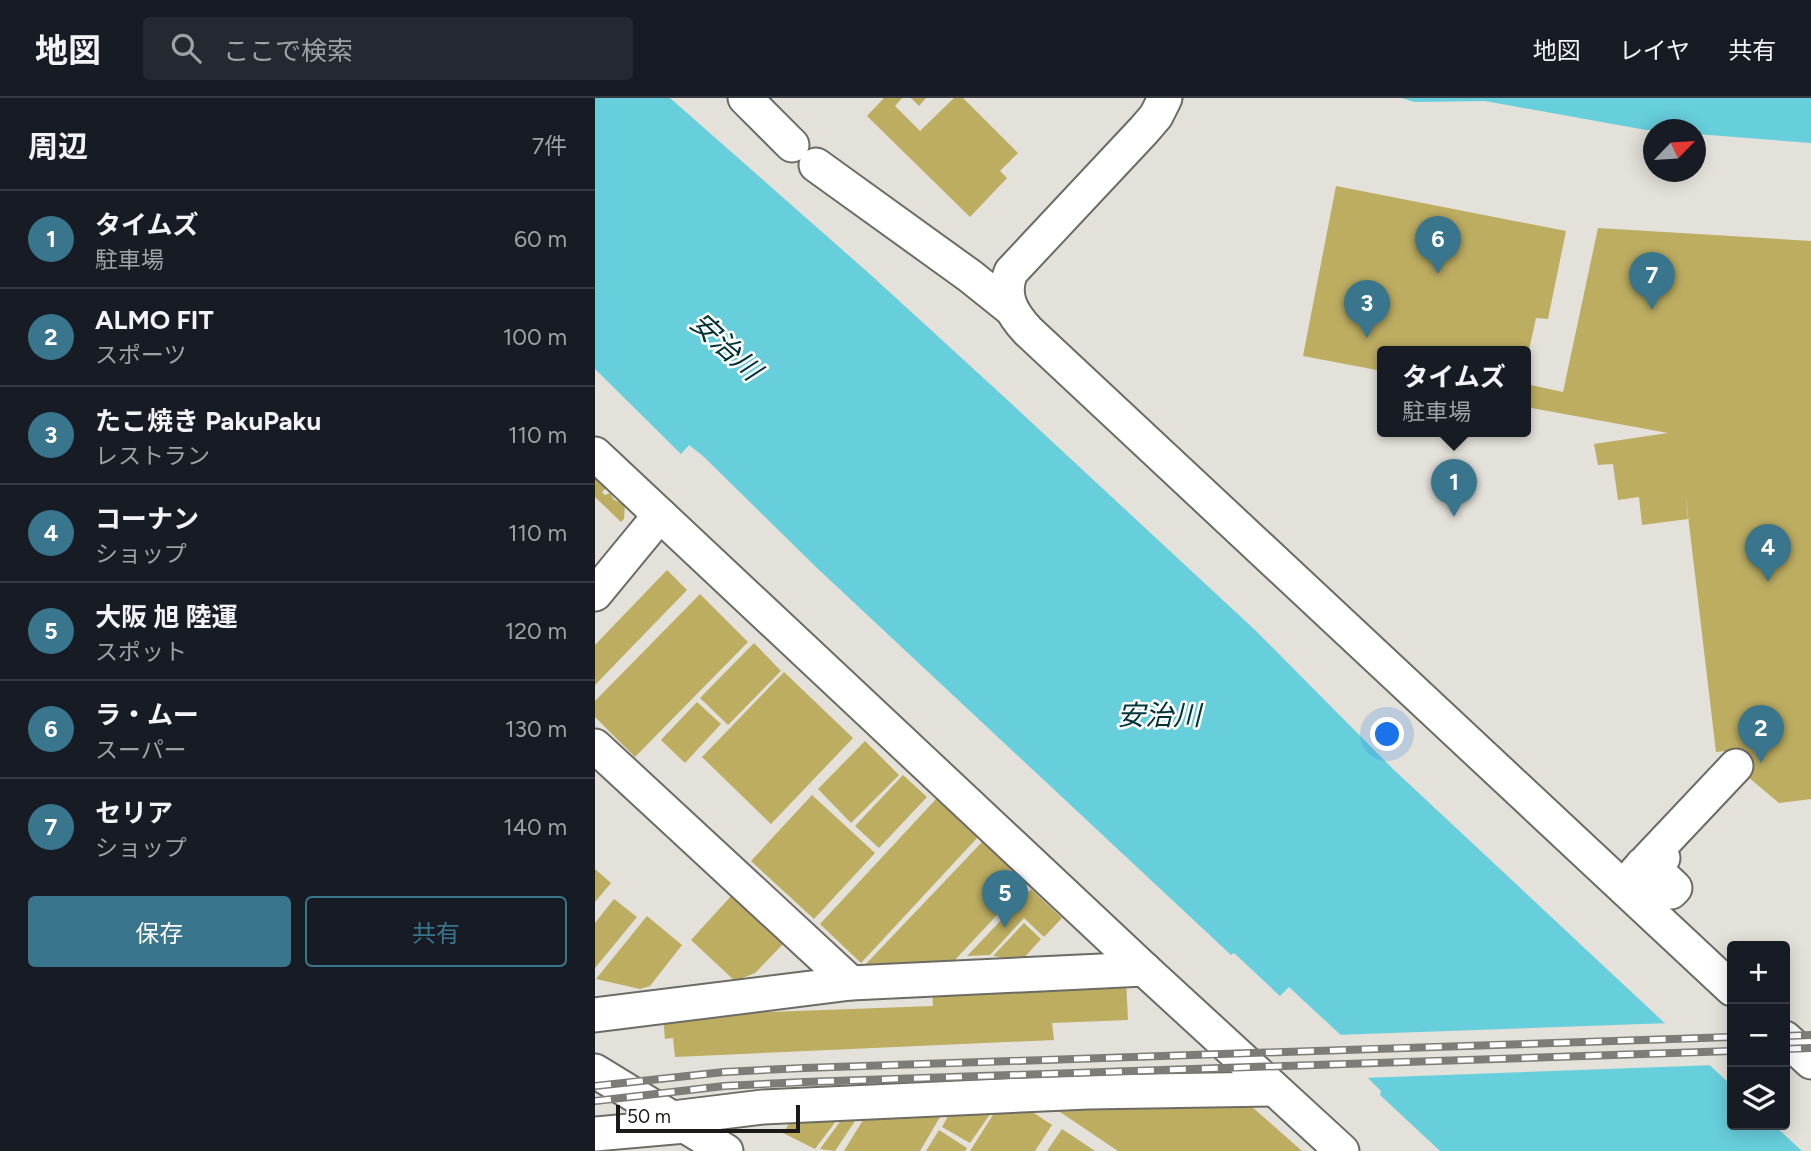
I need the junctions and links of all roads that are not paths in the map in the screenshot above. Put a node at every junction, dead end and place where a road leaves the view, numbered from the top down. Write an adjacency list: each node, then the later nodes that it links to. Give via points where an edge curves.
1 (745, 98): 3 (street, via 804,155)
2 (1160, 99): 3 (street, via 1144,130 1011,272 1006,290)
3 (1010, 308): 12 (street, via 1038,340)
4 (595, 454): 5 (street)
5 (660, 515): 6 (street); 10 (street)
6 (595, 594)
7 (595, 746): 11 (street)
8 (1735, 766): 9 (street)
9 (1647, 865)
10 (1144, 969): 11 (street); 17 (street)
11 (851, 983): 13 (street)
12 (1727, 984)
13 (595, 1015)
14 (1790, 1043): 15 (street)
15 (1811, 1062)
16 (595, 1071): 18 (street)
17 (1273, 1089): 18 (street, via 776,1106); 21 (street)
18 (674, 1132): 19 (street); 20 (street)
19 (595, 1134)
20 (726, 1151)
21 (1342, 1151)

